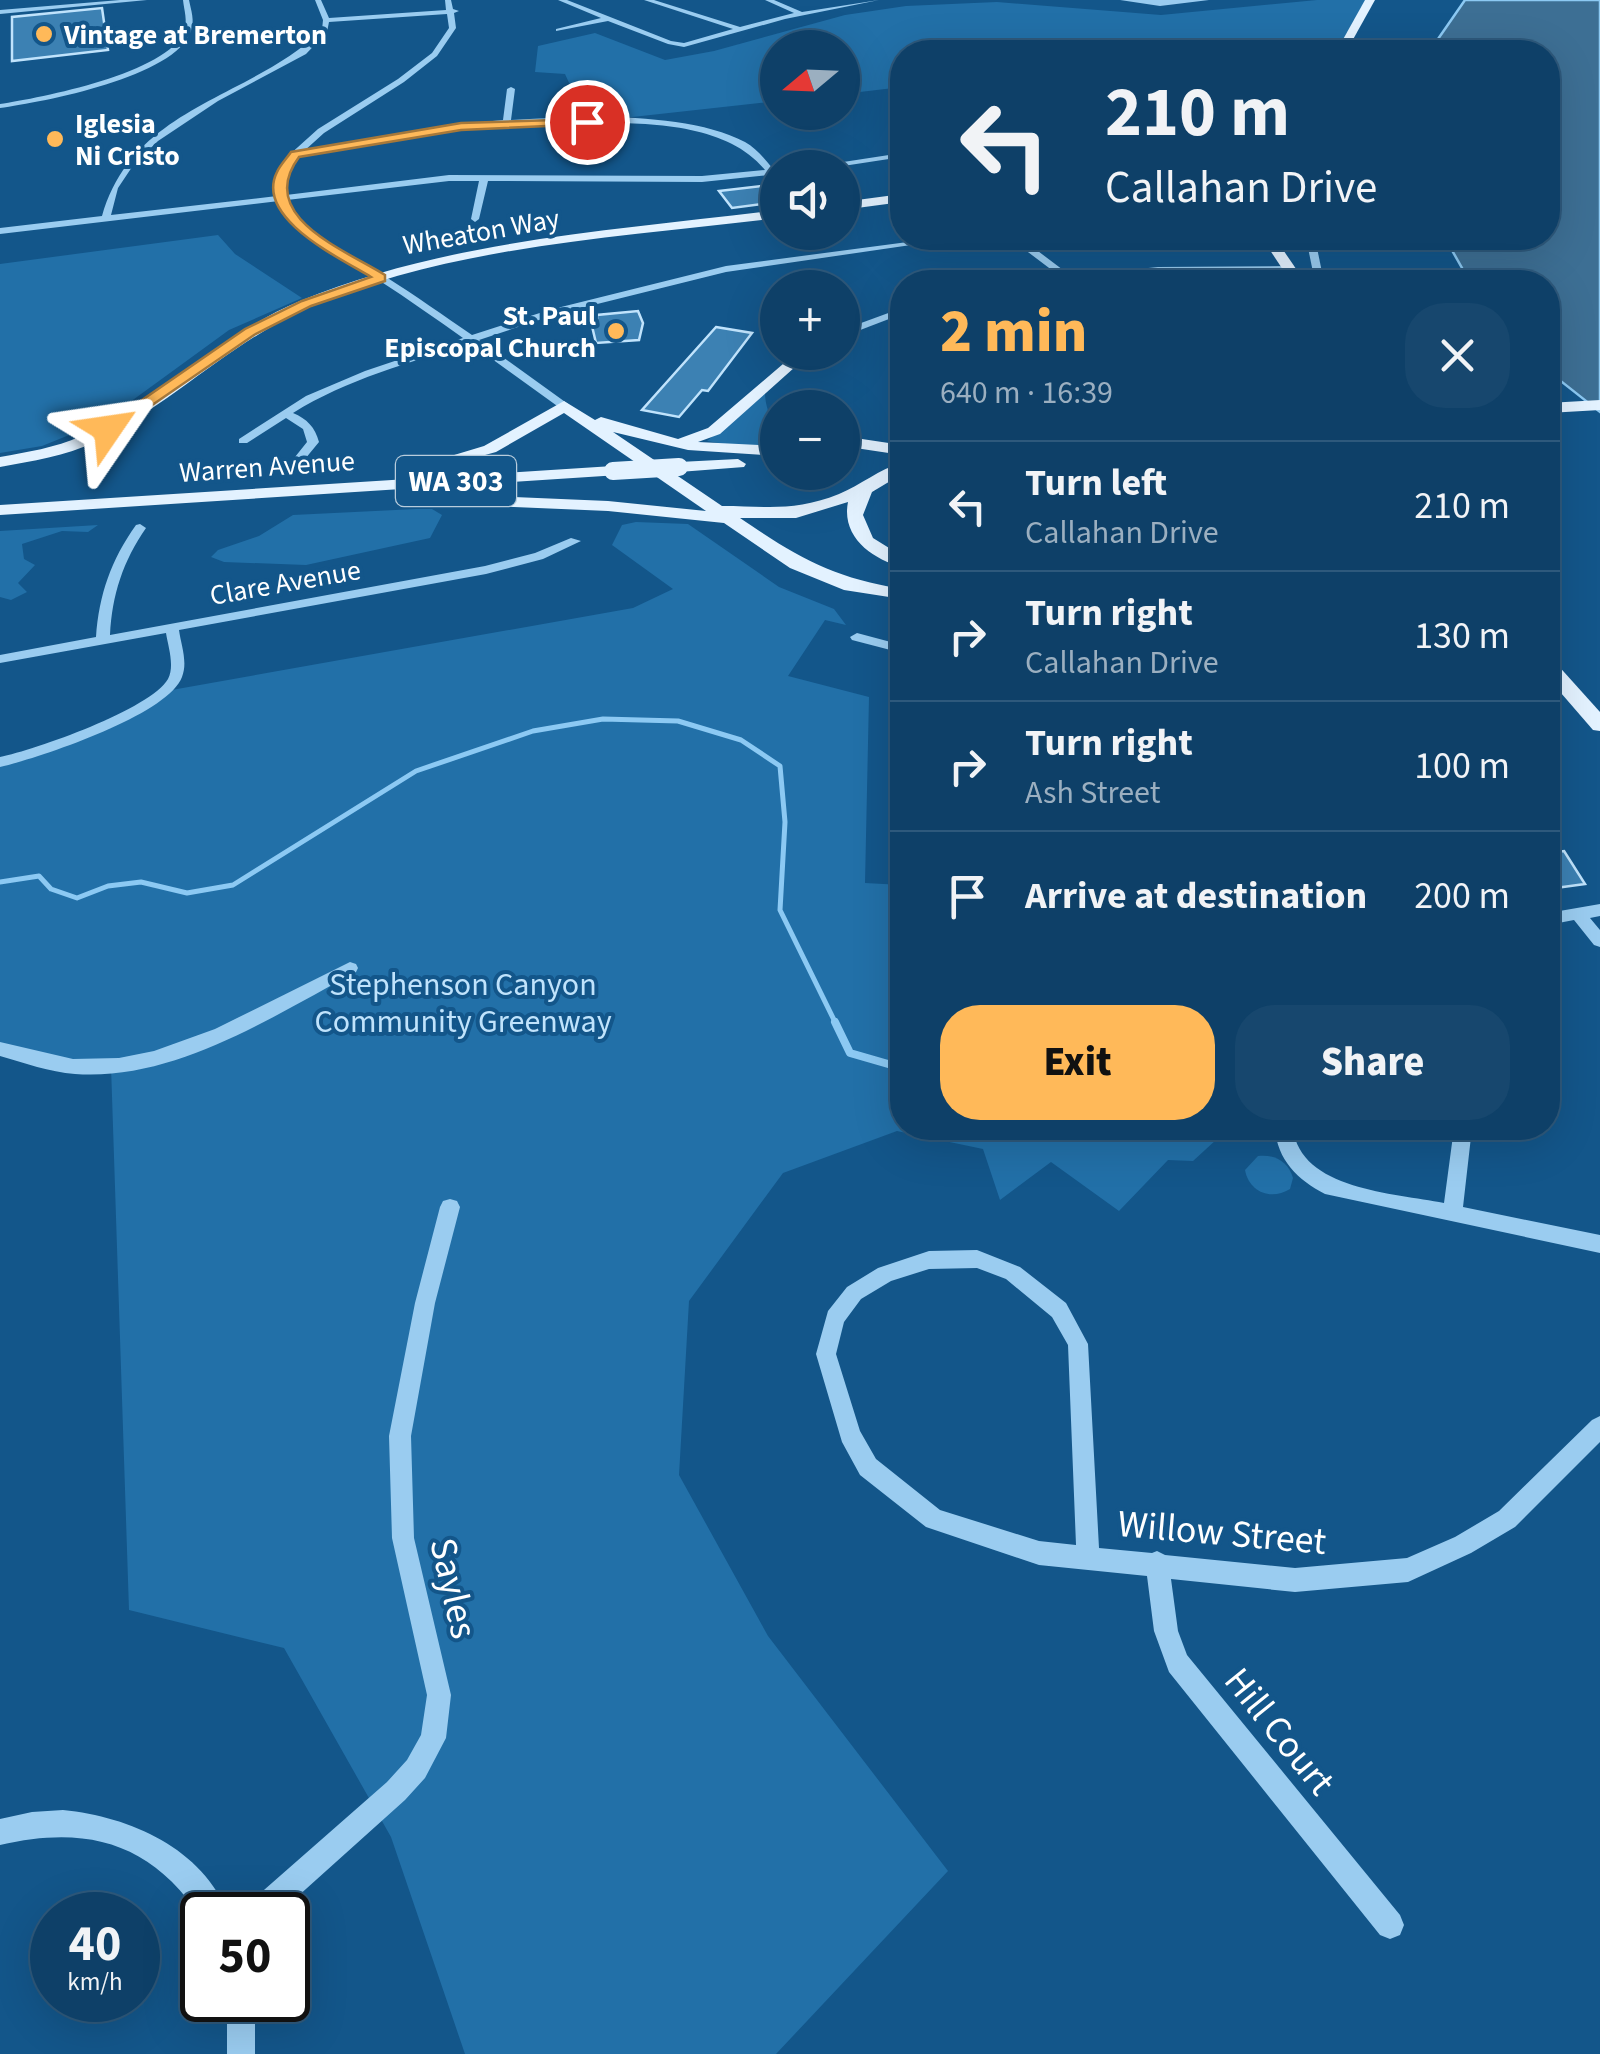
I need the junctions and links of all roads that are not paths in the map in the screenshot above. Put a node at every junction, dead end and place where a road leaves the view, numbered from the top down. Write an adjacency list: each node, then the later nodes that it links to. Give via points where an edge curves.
1 (144, 0): 12 (street)
2 (186, 0): 21 (street, via 190,26 169,51 87,89)
3 (318, 0): 16 (street)
4 (448, 0): 13 (street)
5 (561, 0): 15 (street)
6 (647, 0): 17 (street)
7 (768, 0): 14 (street)
8 (876, 0): 14 (street)
9 (1122, 0): 10 (street)
10 (1206, 0)
11 (1370, 0): 19 (main road)
12 (0, 12)
13 (456, 12): 16 (street); 23 (street, via 437,54)
14 (800, 13): 17 (street)
15 (608, 19): 17 (street, via 670,44); 18 (street)
16 (326, 20): 33 (street, via 303,52 144,147 114,187)
17 (741, 29)
18 (558, 30)
19 (1348, 40)
20 (511, 89): 22 (street)
21 (0, 106)
22 (507, 123): 23 (street); 24 (street, via 694,129 743,144)
23 (295, 155): 29 (street, via 280,174)
24 (760, 157)
25 (890, 157): 26 (street)
26 (860, 161)
27 (760, 173): 28 (street)
28 (484, 178): 29 (street); 34 (street)
29 (280, 197): 33 (street); 39 (street, via 301,228)
30 (890, 200): 31 (main road)
31 (860, 204)
32 (760, 217): 39 (main road, Wheaton Way, via 476,257)
33 (106, 218): 35 (street)
34 (476, 219)
35 (0, 231)
36 (890, 247): 42 (street, via 726,269)
37 (1031, 250): 38 (street)
38 (1058, 270)
39 (381, 278): 42 (street); 58 (main road, Wheaton Way, via 250,332 91,438)
40 (890, 316): 41 (street)
41 (860, 327)
42 (470, 339): 45 (street); 48 (street, via 369,374)
43 (784, 370): 51 (main road, via 706,436)
44 (1600, 404): 46 (main road)
45 (564, 406): 51 (main road, via 620,430); 62 (main road, via 467,458); 64 (main road)
46 (1560, 407)
47 (1600, 413): 49 (main road)
48 (285, 414): 50 (street); 57 (street, via 312,432)
49 (1560, 415)
50 (244, 440)
51 (672, 442): 53 (main road)
52 (860, 444): 54 (main road)
53 (760, 450)
54 (890, 450)
55 (890, 452): 56 (main road)
56 (860, 453)
57 (301, 457)
58 (0, 462)
59 (760, 462): 62 (main road, Warren Avenue / WA 303, bridge)
60 (890, 473): 61 (main road)
61 (862, 490): 64 (main road, via 794,514 751,514); 69 (main road, via 854,507 859,531)
62 (300, 492): 63 (main road, Warren Avenue / WA 303)
63 (237, 495): 65 (main road, Warren Avenue / WA 303); 66 (main road, via 588,505)
64 (706, 503): 66 (main road)
65 (0, 510)
66 (729, 518): 70 (main road, via 814,574)
67 (140, 528): 73 (street, via 106,592)
68 (575, 541): 71 (street, Clare Avenue, via 506,566)
69 (890, 557)
70 (890, 592)
71 (172, 628): 73 (street, Clare Avenue); 78 (street, via 179,666 166,691 81,734)
72 (857, 637): 74 (street)
73 (103, 641): 75 (street, Clare Avenue)
74 (890, 646)
75 (0, 659)
76 (1560, 680): 77 (main road)
77 (1600, 726)
78 (0, 762)
79 (1600, 910): 80 (street)
80 (1578, 914): 81 (street); 82 (street)
81 (1560, 917)
82 (1600, 942)
83 (350, 968): 84 (street, via 209,1040 158,1057 82,1068)
84 (0, 1049)
85 (1284, 1140): 88 (street, via 1297,1163 1332,1188)
86 (1461, 1140): 88 (street)
87 (450, 1207): 95 (street, Sayles, via 400,1436 403,1538 439,1696 433,1738 396,1791)
88 (1452, 1212): 89 (street)
89 (1600, 1244)
90 (1600, 1427): 92 (street, Willow Street, via 1507,1519 1408,1570 1295,1580)
91 (1088, 1556): 91 (street, Willow Street, via 1078,1344 1060,1310 1013,1273 977,1259 929,1260 854,1293 835,1318 826,1354 850,1435 868,1467 934,1519 1039,1553); 92 (street, Willow Street)
92 (1157, 1564): 96 (street, Hill Court, via 1166,1631 1178,1663)
93 (0, 1832): 94 (street, via 44,1820 111,1827 148,1844)
94 (200, 1892)
95 (283, 1892)
96 (1390, 1925)
97 (241, 2022): 98 (street)
98 (241, 2054)

